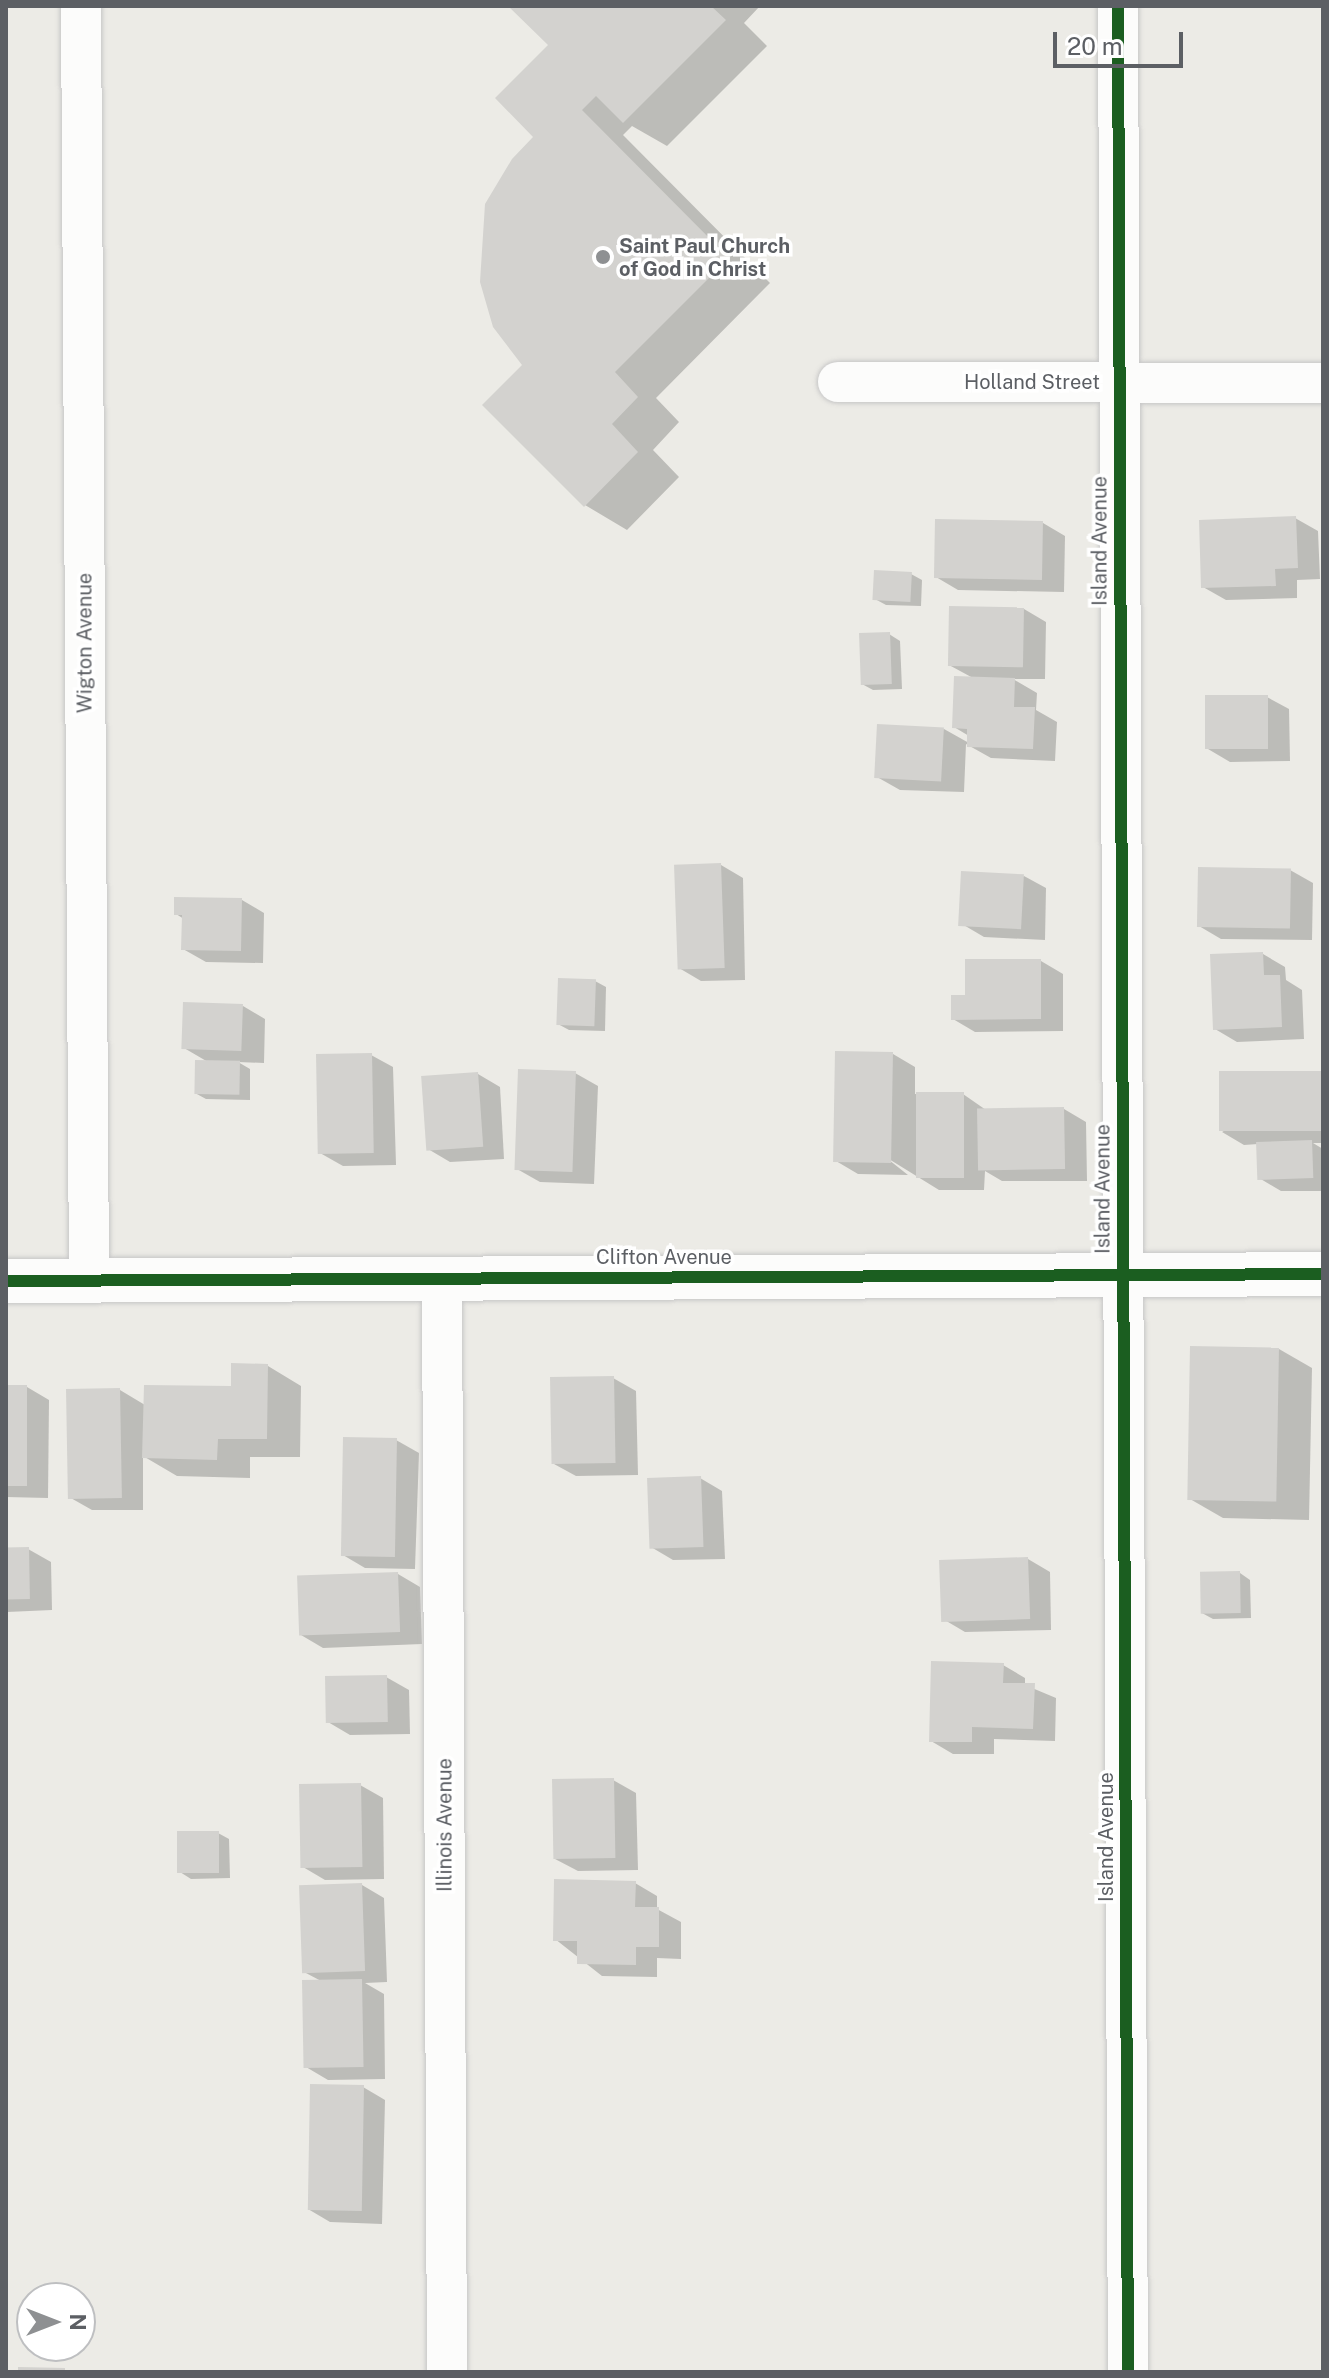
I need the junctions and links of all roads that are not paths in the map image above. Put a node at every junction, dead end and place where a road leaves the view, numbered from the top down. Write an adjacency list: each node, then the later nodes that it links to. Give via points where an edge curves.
1 (81, 6): 10 (street, Wigton Avenue)
2 (1118, 6): 4 (street, Island Avenue)
3 (838, 382): 4 (street, Holland Street)
4 (1120, 383): 5 (street, Holland Street); 7 (street, Island Avenue)
5 (1323, 383)
6 (1323, 1274): 7 (street, Clifton Avenue)
7 (1123, 1275): 8 (street, Clifton Avenue); 12 (street, Island Avenue)
8 (442, 1279): 10 (street, Clifton Avenue); 11 (street, Illinois Avenue)
9 (6, 1281): 10 (street, Clifton Avenue)
10 (89, 1281)
11 (447, 2372)
12 (1128, 2372)

